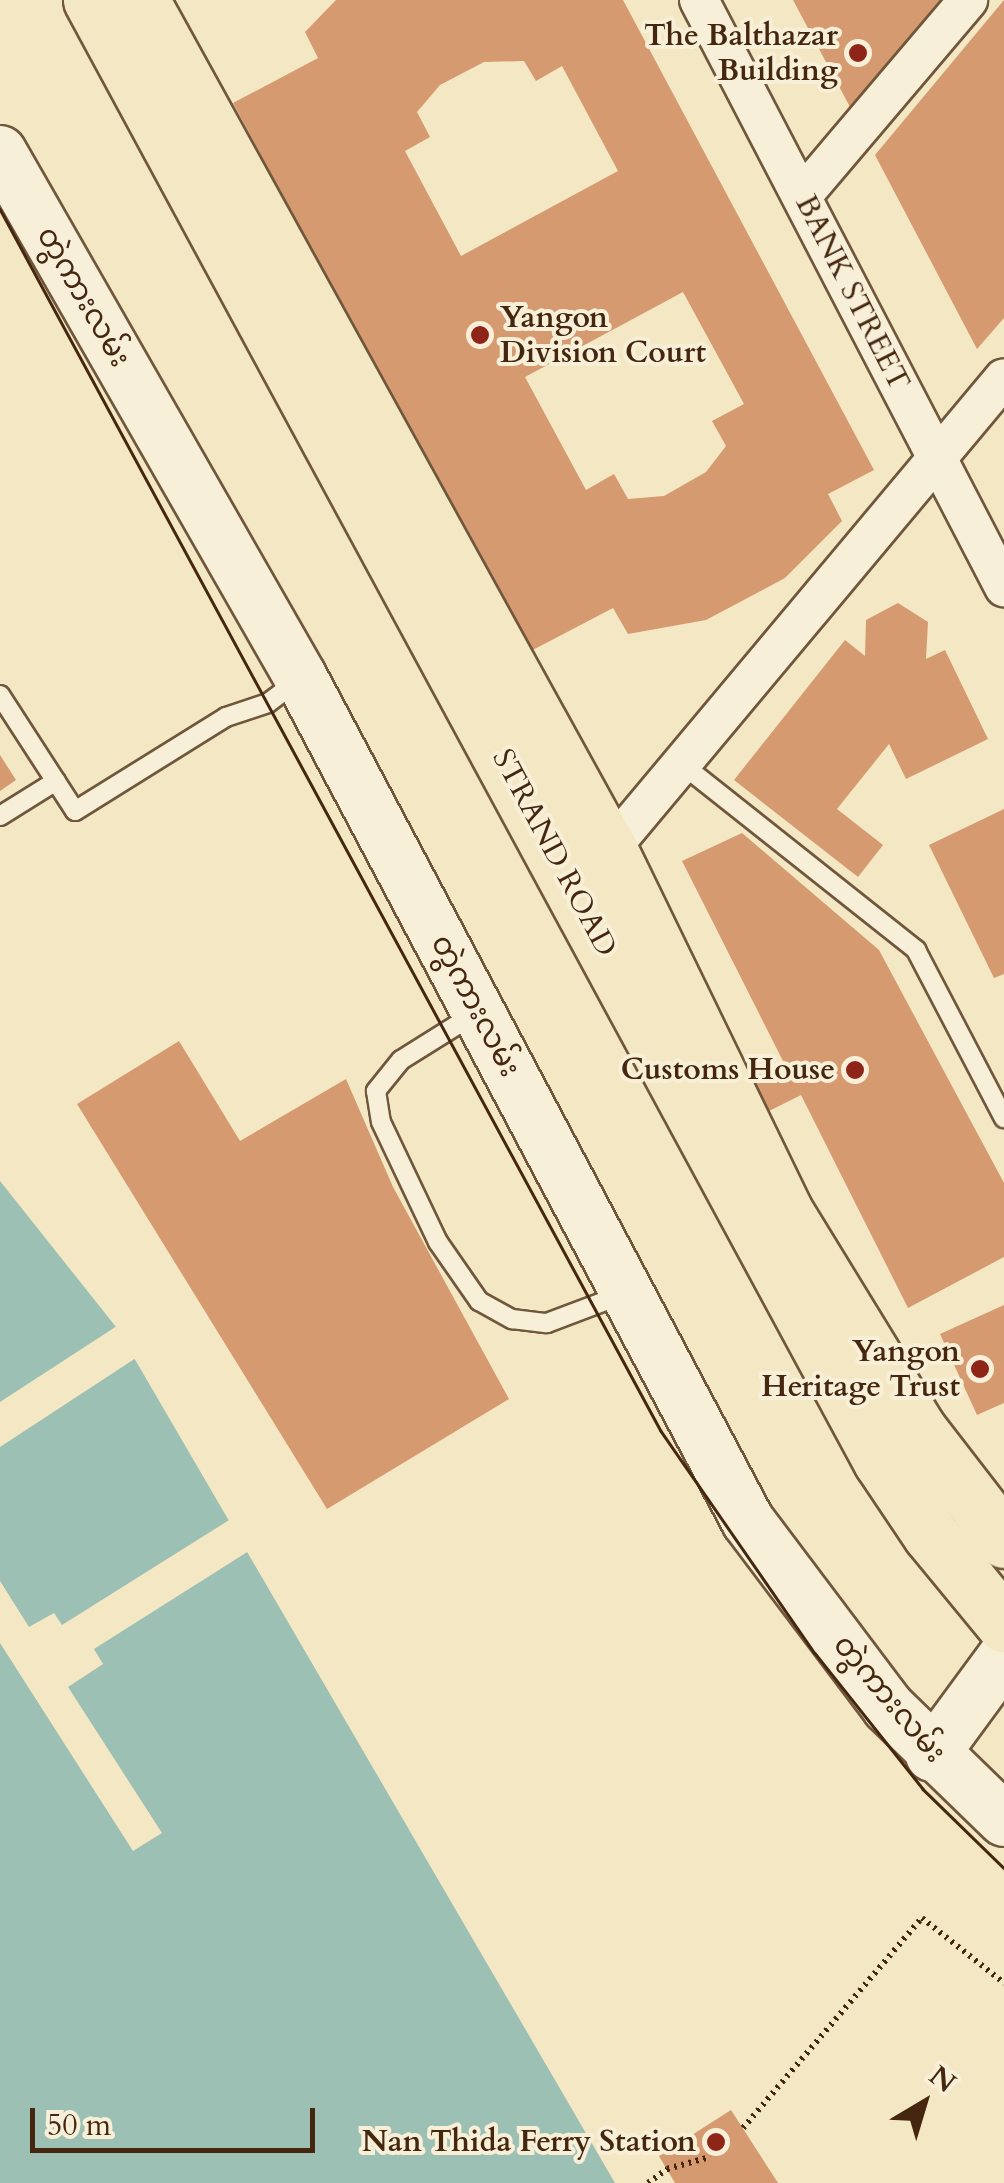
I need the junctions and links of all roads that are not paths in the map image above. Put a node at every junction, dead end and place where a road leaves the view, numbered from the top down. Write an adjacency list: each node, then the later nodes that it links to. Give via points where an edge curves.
1 (699, 0): 5 (street, BANK STREET)
2 (968, 0): 5 (street)
3 (127, 14): 14 (main road, STRAND ROAD)
4 (0, 152): 9 (main road, တွဲကားလမ်း)
5 (802, 196): 7 (street, BANK STREET)
6 (1004, 378): 7 (street)
7 (938, 460): 8 (street, BANK STREET); 11 (street)
8 (1004, 587)
9 (301, 678): 12 (lane, via 75,811); 15 (main road, တွဲကားလမ်း)
10 (0, 694): 12 (lane)
11 (683, 765): 14 (street); 16 (lane, via 916,950)
12 (56, 781): 13 (lane)
13 (0, 816)
14 (592, 871): 17 (main road, STRAND ROAD)
15 (478, 1012): 18 (main road, တွဲကားလမ်း); 18 (lane, via 401,1060 376,1091 381,1122 438,1242 479,1301 512,1320 547,1323)
16 (1004, 1118)
17 (767, 1219): 19 (main road, STRAND ROAD); 20 (main road, STRAND ROAD, via 881,1461)
18 (627, 1292): 22 (main road, တွဲကားလမ်း, via 748,1520)
19 (1004, 1540)
20 (1004, 1624)
21 (1004, 1657): 22 (main road)
22 (932, 1754): 23 (main road, တွဲကားလမ်း)
23 (1004, 1820)

